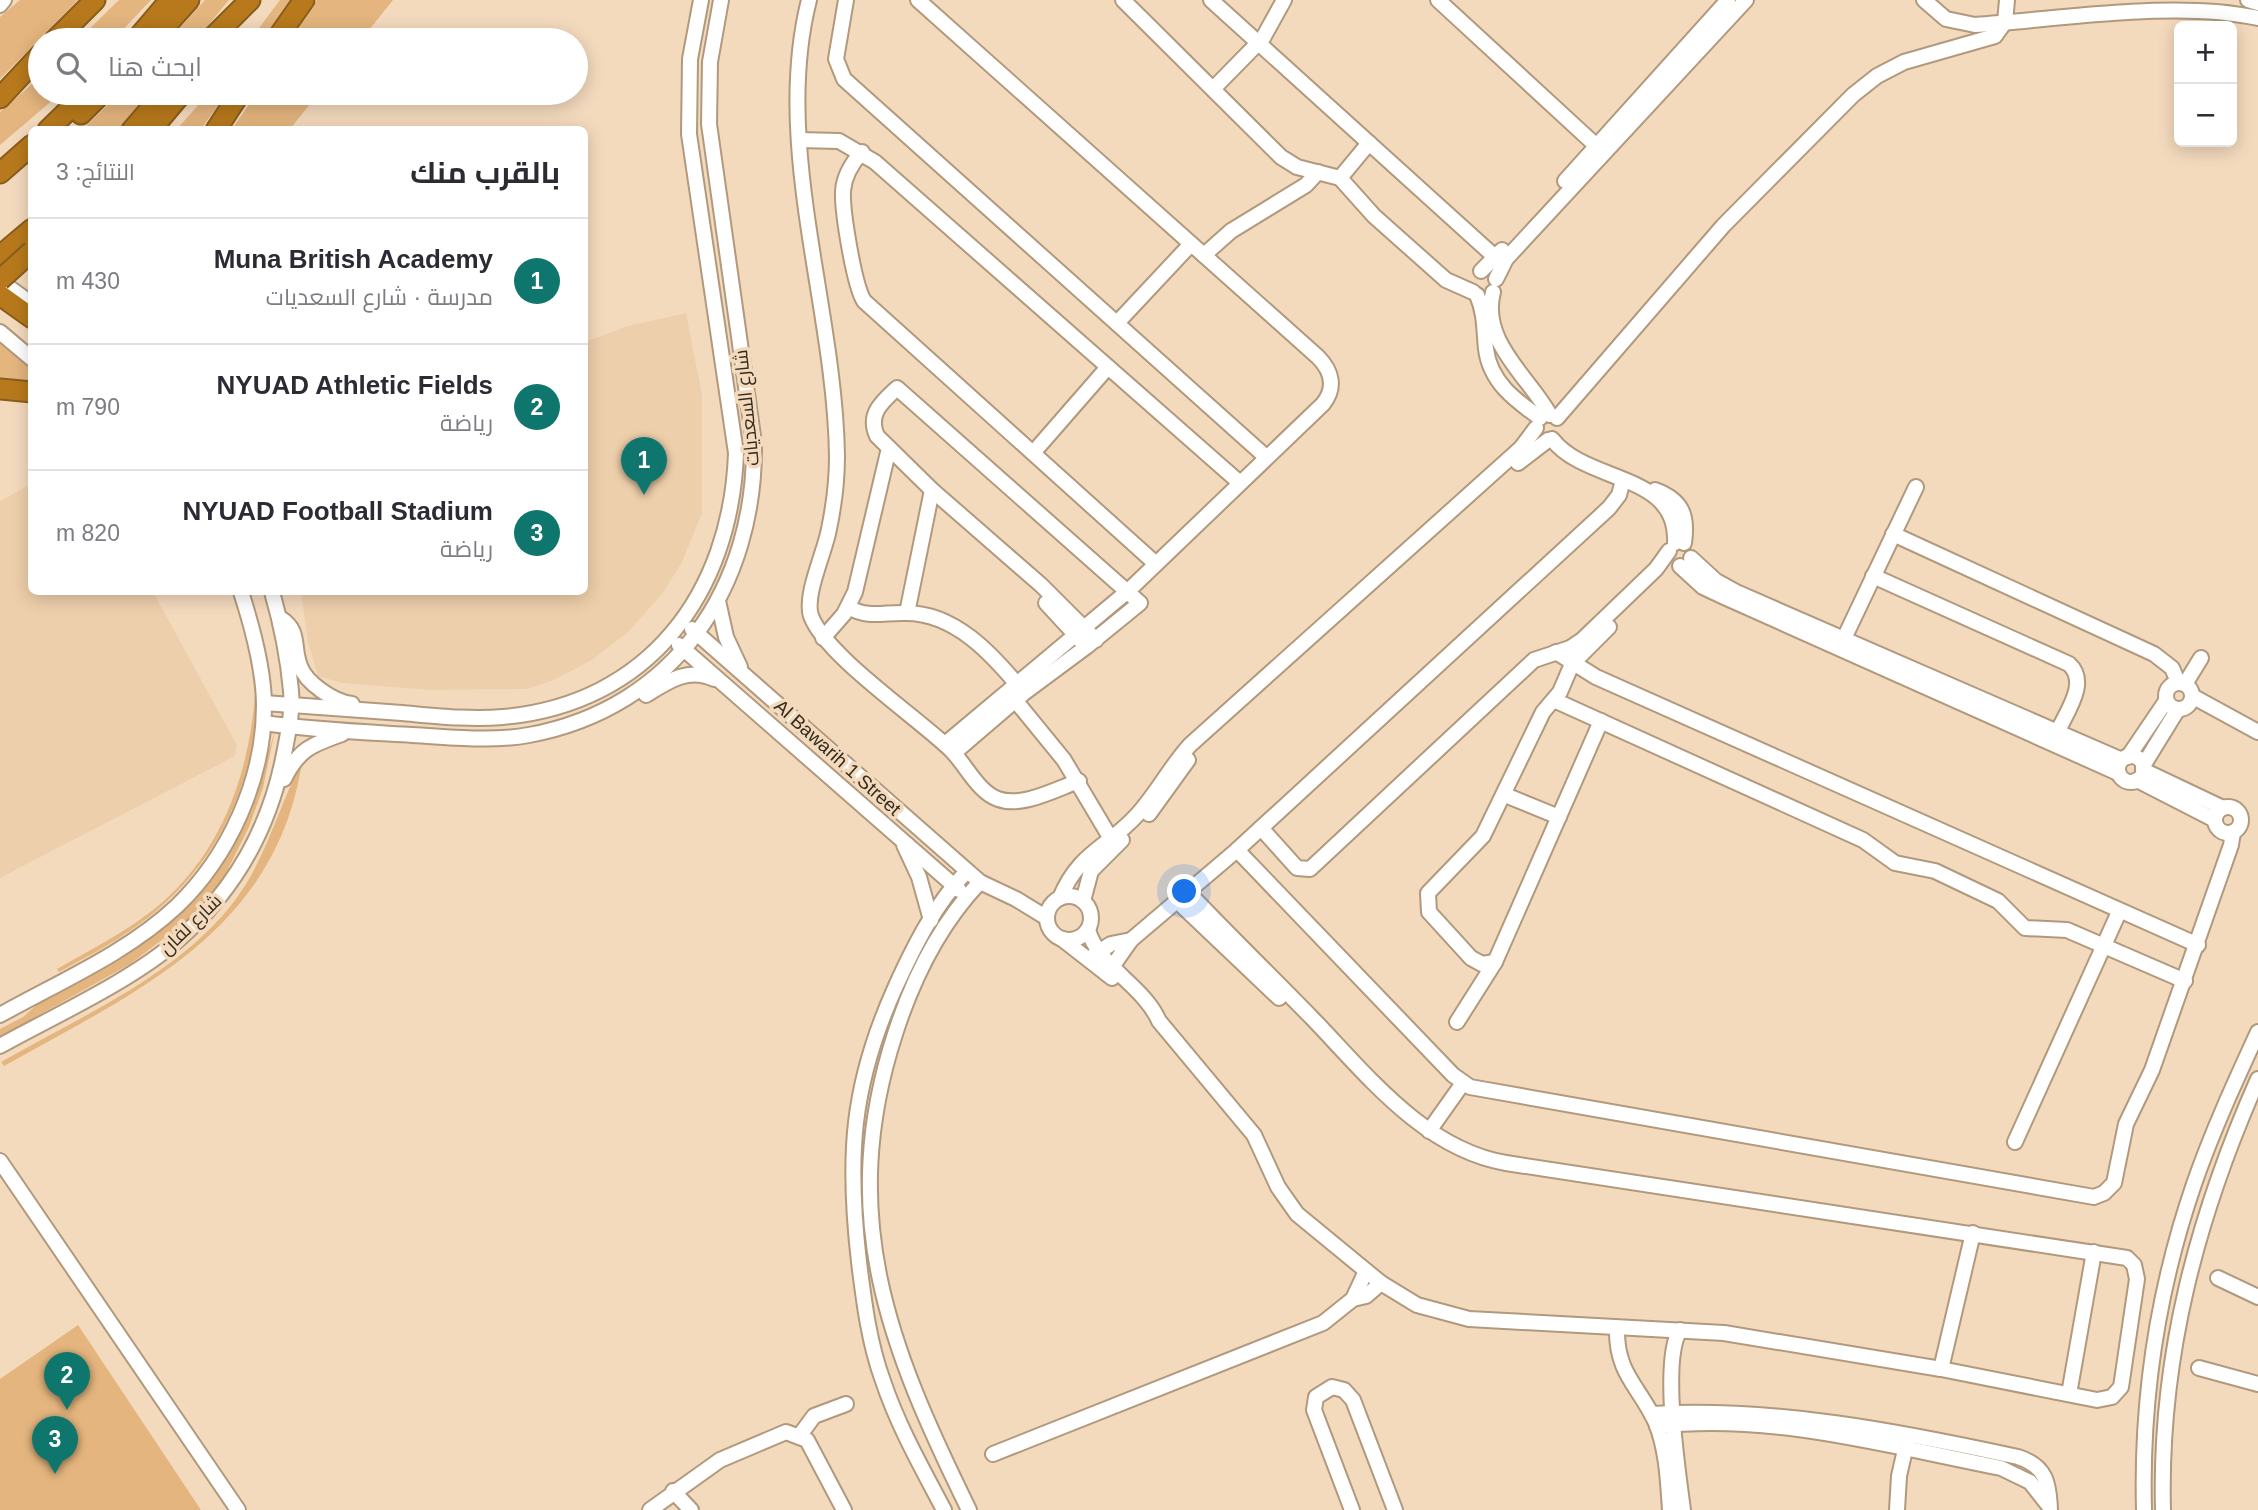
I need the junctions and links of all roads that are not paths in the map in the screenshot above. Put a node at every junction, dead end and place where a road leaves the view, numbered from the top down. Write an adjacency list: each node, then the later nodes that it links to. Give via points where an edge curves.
1 (4, 0): 22 (street)
2 (95, 0): 26 (highway)
3 (170, 0): 27 (highway)
4 (189, 0): 28 (highway)
5 (304, 0): 31 (highway)
6 (701, 0): 101 (street, شارع السعديات, via 691,59 689,134 736,453 718,581)
7 (721, 0): 97 (street, شارع السعديات, via 710,62 709,124 755,468 748,526)
8 (809, 0): 46 (street, via 796,71)
9 (846, 0): 73 (street, via 836,59 841,75)
10 (918, 0): 60 (street)
11 (1123, 0): 35 (street)
12 (1211, 0): 32 (street)
13 (1284, 0): 32 (street)
14 (1438, 0): 49 (street)
15 (1746, 0): 23 (street)
16 (1924, 0): 25 (street, via 1960,24)
17 (2007, 0): 25 (street)
18 (2248, 0): 21 (street)
19 (247, 3): 29 (highway); 30 (highway)
20 (2147, 3): 24 (street, via 2200,4); 25 (street)
21 (2258, 3)
22 (0, 5)
23 (1727, 7): 49 (street)
24 (2258, 18)
25 (2005, 22): 79 (street, via 1995,36 1904,62 1853,95 1723,226)
26 (67, 28)
27 (146, 28)
28 (164, 28)
29 (222, 28)
30 (231, 28)
31 (284, 28)
32 (1259, 43): 35 (street); 47 (street)
33 (28, 66): 34 (highway)
34 (7, 85): 36 (highway)
35 (1213, 89): 52 (street)
36 (0, 98)
37 (78, 105): 42 (highway)
38 (88, 105): 42 (highway)
39 (154, 105): 43 (highway)
40 (173, 105): 44 (highway)
41 (232, 105): 45 (highway)
42 (69, 120)
43 (135, 126)
44 (154, 126)
45 (219, 126)
46 (799, 140): 50 (street, via 830,139); 103 (street, via 836,425 833,509 809,601)
47 (1369, 144): 55 (street); 65 (street)
48 (28, 148): 54 (highway)
49 (1601, 149): 57 (street)
50 (862, 152): 76 (street); 82 (street, via 847,174 843,191 861,296)
51 (28, 164): 56 (highway)
52 (1297, 167): 53 (street); 58 (street)
53 (1318, 172): 55 (street); 58 (street, via 1306,185)
54 (0, 173)
55 (1340, 178): 69 (street, via 1374,216 1446,281)
56 (0, 188)
57 (1565, 188): 65 (street); 68 (street, via 1506,259)
58 (1290, 192): 62 (street)
59 (28, 232): 63 (highway)
60 (1191, 244): 62 (street); 73 (street)
61 (28, 255): 67 (highway, bridge)
62 (1204, 255): 83 (street, via 1329,371 1327,400)
63 (0, 257): 64 (highway)
64 (28, 257)
65 (1495, 257): 66 (street)
66 (1482, 271): 68 (street, via 1490,272); 69 (street, via 1471,279)
67 (0, 280): 71 (street)
68 (1495, 286): 69 (street, via 1486,296); 79 (street, via 1491,310 1497,336)
69 (1475, 293): 79 (street, via 1495,375 1512,396)
70 (0, 295): 72 (highway)
71 (28, 301)
72 (28, 315)
73 (1117, 323): 83 (street)
74 (0, 332): 75 (street)
75 (28, 356)
76 (1108, 367): 82 (street); 85 (street)
77 (0, 389): 78 (highway)
78 (28, 392)
79 (1546, 420): 80 (street, via 1541,438); 80 (street, via 1561,428); 94 (street)
80 (1550, 439): 84 (street, via 1575,460); 94 (street)
81 (888, 448): 87 (street); 93 (street, via 874,431 873,416 897,388); 98 (street)
82 (1033, 453): 91 (street)
83 (1266, 457): 85 (street)
84 (1630, 482): 89 (street, via 1666,506); 133 (street, via 1609,508)
85 (1240, 483): 91 (street)
86 (1916, 487): 88 (street)
87 (932, 490): 99 (street); 102 (street, via 1020,569 1030,585)
88 (1893, 534): 92 (street); 113 (street, via 2154,654 2167,663)
89 (1676, 546): 90 (street, via 1669,558); 90 (street, via 1691,549); 107 (street, via 1582,640)
90 (1683, 563): 105 (street); 109 (street, via 1659,575)
91 (1156, 564): 93 (street)
92 (1873, 576): 105 (street); 122 (street, via 2073,668 2078,687)
93 (1128, 591): 102 (street); 104 (street, via 1140,603)
94 (1367, 592): 136 (street, via 1176,760)
95 (242, 595): 115 (street)
96 (273, 595): 100 (street)
97 (718, 601): 101 (street, شارع السعديات); 110 (street, via 726,637)
98 (848, 607): 99 (street, via 873,616); 103 (street)
99 (907, 613): 112 (street, via 928,616 963,632 986,650)
100 (279, 618): 116 (street); 117 (street, via 295,632 300,668 332,697)
101 (690, 628): 106 (street, شارع السعديات); 110 (street, Al Bawarih 1 Street)
102 (1080, 632): 104 (street); 112 (street)
103 (823, 638): 125 (street)
104 (1091, 643): 112 (street)
105 (1841, 643): 122 (street); 126 (street)
106 (678, 644): 111 (street, Al Bawarih 1 Street); 117 (street, شارع السعديات, via 558,707 482,719); 121 (street, شارع السعديات, via 639,690)
107 (1556, 652): 109 (street); 133 (street, via 1535,660 1310,869 1297,868)
108 (2201, 658): 113 (street)
109 (1572, 664): 114 (street); 145 (street)
110 (742, 671): 138 (street, Al Bawarih 1 Street)
111 (724, 685): 121 (street, via 700,674 679,676 598,721); 135 (street, Al Bawarih 1 Street)
112 (1018, 692): 125 (street); 128 (street)
113 (2181, 696): 124 (street); 126 (street); 127 (street)
114 (1554, 700): 118 (street); 129 (street, via 1541,716)
115 (264, 703): 116 (street, شارع السعديات); 119 (street, شارع لفان)
116 (291, 705): 117 (street, شارع السعديات); 120 (street, شارع لفان)
117 (401, 713)
118 (1601, 721): 132 (street); 152 (street, via 1863,840 1895,863 1936,872 1987,895 2007,907 2025,928 2067,930)
119 (264, 723): 120 (street, شارع السعديات); 157 (street, شارع لفان, via 240,816 194,888 130,942)
120 (289, 727): 123 (street, شارع السعديات); 130 (street, شارع لفان)
121 (565, 727): 123 (street, شارع السعديات, via 484,739)
122 (2058, 731): 126 (street)
123 (348, 732): 130 (street, via 308,746)
124 (2258, 732)
125 (949, 749): 128 (street, via 986,792 1004,801)
126 (2123, 763): 127 (street, via 2139,759); 127 (street, via 2128,782)
127 (2141, 772): 131 (street)
128 (1079, 781): 136 (street)
129 (1505, 795): 132 (street); 154 (street, via 1483,836 1426,898 1429,912 1475,961)
130 (273, 799): 160 (street, شارع لفان, via 257,842 230,884 178,941)
131 (2219, 814): 134 (street, via 2222,831); 134 (street, via 2235,810 2241,817)
132 (1559, 817): 154 (street)
133 (1261, 828): 137 (street)
134 (2233, 832): 151 (street)
135 (900, 837): 140 (street, Al Bawarih 1 Street); 147 (street, via 919,877)
136 (1113, 841): 143 (street, via 1078,866); 144 (street, via 1091,871)
137 (1237, 850): 142 (street); 162 (street)
138 (967, 871): 139 (street, Al Bawarih 1 Street); 140 (street)
139 (979, 882): 141 (street); 146 (street, Al Bawarih 1 Street)
140 (954, 885): 141 (street, Al Bawarih 1 Street); 147 (street)
141 (966, 896): 173 (street, via 916,979 891,1045 871,1133 873,1230)
142 (1183, 897): 150 (street); 163 (street)
143 (1060, 898): 144 (street, via 1072,896); 146 (street)
144 (1083, 901): 148 (street, via 1091,918)
145 (2119, 912): 151 (street); 152 (street)
146 (1047, 918): 149 (street)
147 (930, 920): 174 (street, via 886,1008 858,1101 852,1189)
148 (1088, 930): 149 (street, via 1079,938); 153 (street)
149 (1060, 938): 153 (street)
150 (1131, 940): 153 (street, via 1111,944); 155 (street)
151 (2198, 945): 156 (street)
152 (2103, 946): 156 (street); 164 (street)
153 (1095, 955): 155 (street)
154 (1495, 962): 158 (street)
155 (1110, 970): 168 (street, via 1254,1135 1290,1206)
156 (2185, 981): 162 (street, via 2126,1124 2114,1183 2094,1197 1485,1092)
157 (0, 1015)
158 (1457, 1022)
159 (2258, 1032): 200 (street, via 2193,1185 2164,1291 2143,1446)
160 (0, 1046)
161 (2258, 1079): 201 (street, via 2213,1190 2179,1314 2167,1381)
162 (1463, 1083): 163 (street)
163 (1429, 1131): 166 (street, via 1466,1153 1492,1161)
164 (2015, 1142)
165 (0, 1161): 189 (street)
166 (1973, 1233): 167 (street); 178 (street)
167 (2094, 1252): 180 (street); 180 (street, via 2127,1258 2137,1274 2122,1383 2107,1399)
168 (1366, 1271): 170 (street); 172 (street)
169 (2218, 1278): 171 (street)
170 (1381, 1283): 172 (street, via 1366,1296); 175 (street, via 1417,1306 1456,1317)
171 (2258, 1297)
172 (1353, 1299): 186 (street, via 1314,1327)
173 (886, 1303): 174 (street); 194 (street, via 915,1398)
174 (864, 1308): 193 (street, via 895,1413)
175 (1617, 1329): 176 (street); 183 (street, via 1625,1374)
176 (1680, 1330): 178 (street, via 1724,1333); 182 (street, via 1673,1349)
177 (2199, 1368): 179 (street)
178 (1941, 1369): 180 (street)
179 (2258, 1384)
180 (2068, 1395)
181 (846, 1404): 184 (street, via 814,1416)
182 (1675, 1418): 183 (street); 185 (street, via 1763,1414); 198 (street)
183 (1654, 1420): 197 (street)
184 (800, 1435): 187 (street, via 772,1435 720,1460); 192 (street, via 812,1447)
185 (1907, 1443): 188 (street, via 2028,1460 2048,1480); 199 (street)
186 (993, 1454)
187 (673, 1491): 190 (street); 191 (street)
188 (2050, 1509)
189 (238, 1510)
190 (650, 1510)
191 (691, 1510)
192 (844, 1510)
193 (944, 1510)
194 (969, 1510)
195 (1352, 1510): 196 (street, via 1314,1410 1316,1397 1332,1387 1344,1390 1353,1400)
196 (1395, 1510)
197 (1670, 1510)
198 (1682, 1510)
199 (1897, 1510)
200 (2144, 1510)
201 (2163, 1510)

